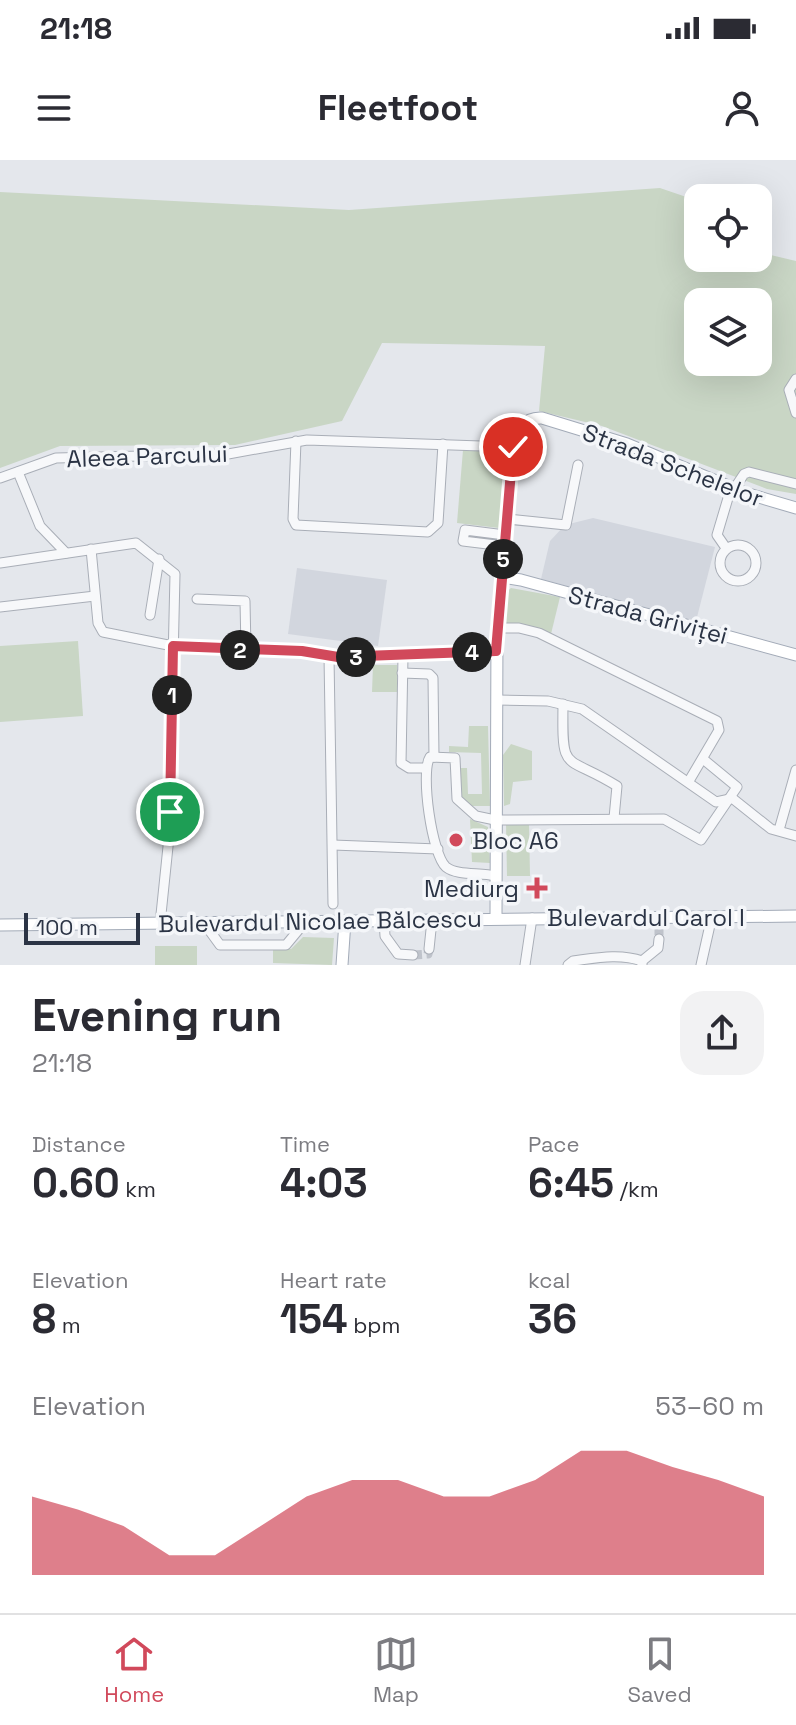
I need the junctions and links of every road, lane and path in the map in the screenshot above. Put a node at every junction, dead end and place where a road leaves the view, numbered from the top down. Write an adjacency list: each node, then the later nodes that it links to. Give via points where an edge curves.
1 (796, 379): 2 (street, via 789,390)
2 (796, 413)
3 (296, 441): 4 (street, Aleea Parcului); 4 (street, via 296,525 428,532 438,523); 7 (street, Aleea Parcului, via 228,454 66,457)
4 (443, 444): 5 (street, Aleea Parcului)
5 (513, 447): 10 (main road, Strada Schelelor, via 521,426 542,418 627,444); 12 (main road)
6 (578, 465): 12 (street, via 566,525)
7 (18, 472): 8 (street, Aleea Parcului); 15 (street, via 40,526)
8 (0, 478)
9 (796, 484): 10 (street, via 749,472)
10 (732, 488): 11 (main road, Strada Schelelor); 13 (street, via 717,535)
11 (796, 508)
12 (507, 519): 18 (main road)
13 (726, 548): 13 (street, via 719,561 723,575 736,581 749,577 756,565 752,552 740,545)
14 (91, 549): 15 (street); 17 (street, via 136,543); 19 (street)
15 (66, 553): 16 (street)
16 (1, 559)
17 (159, 559): 22 (street); 24 (street, via 175,574)
18 (501, 577): 23 (main road); 27 (main road, Strada Griviței)
19 (95, 596): 21 (street); 24 (street, via 103,632)
20 (197, 599): 25 (street, via 246,602)
21 (0, 607)
22 (150, 615)
23 (497, 628): 26 (main road); 34 (street, via 539,633 714,719 719,730)
24 (173, 646): 25 (street); 56 (street, via 169,837)
25 (246, 650): 28 (street)
26 (496, 651): 29 (street); 31 (main road)
27 (796, 655)
28 (329, 656): 29 (street); 43 (street)
29 (403, 656): 30 (street)
30 (402, 673): 33 (street, via 433,678); 35 (street, via 401,763)
31 (497, 700): 32 (street); 40 (main road)
32 (563, 704): 37 (street, via 582,709); 39 (street, via 564,755 617,786)
33 (434, 757): 35 (street); 40 (street, via 455,758 457,799 476,816)
34 (703, 759): 37 (street); 38 (street, via 736,784)
35 (426, 768): 44 (street, via 427,815)
36 (796, 770): 41 (street)
37 (689, 781): 38 (street, via 716,802)
38 (732, 798): 39 (street, via 701,840 664,819); 41 (street)
39 (614, 818): 40 (street)
40 (495, 820): 45 (main road)
41 (779, 830): 42 (street)
42 (796, 836)
43 (333, 845): 44 (street); 46 (street)
44 (438, 849): 45 (street, via 441,861 452,870)
45 (495, 876): 49 (main road)
46 (333, 904)
47 (712, 916): 48 (main road, Bulevardul Carol I); 50 (main road, Bulevardul Carol I, via 659,921); 65 (street)
48 (796, 916)
49 (496, 918): 50 (main road, Bulevardul Carol I); 52 (main road, Bulevardul Nicolae Bălcescu)
50 (532, 918): 63 (street)
51 (384, 920): 52 (main road, Bulevardul Nicolae Bălcescu); 53 (main road, Bulevardul Nicolae Bălcescu); 60 (street, via 385,936 398,954)
52 (432, 920): 59 (street)
53 (345, 921): 54 (main road, Bulevardul Nicolae Bălcescu); 62 (main road)
54 (305, 922): 55 (main road, Bulevardul Nicolae Bălcescu); 55 (street, via 286,945 220,945)
55 (204, 923): 56 (main road, Bulevardul Nicolae Bălcescu)
56 (160, 924): 57 (main road, Bulevardul Nicolae Bălcescu)
57 (0, 925)
58 (659, 939): 61 (street, via 658,948)
59 (429, 949)
60 (413, 955)
61 (642, 963): 64 (street, via 615,957)
62 (342, 965)
63 (525, 965)
64 (568, 965)
65 (701, 965)

